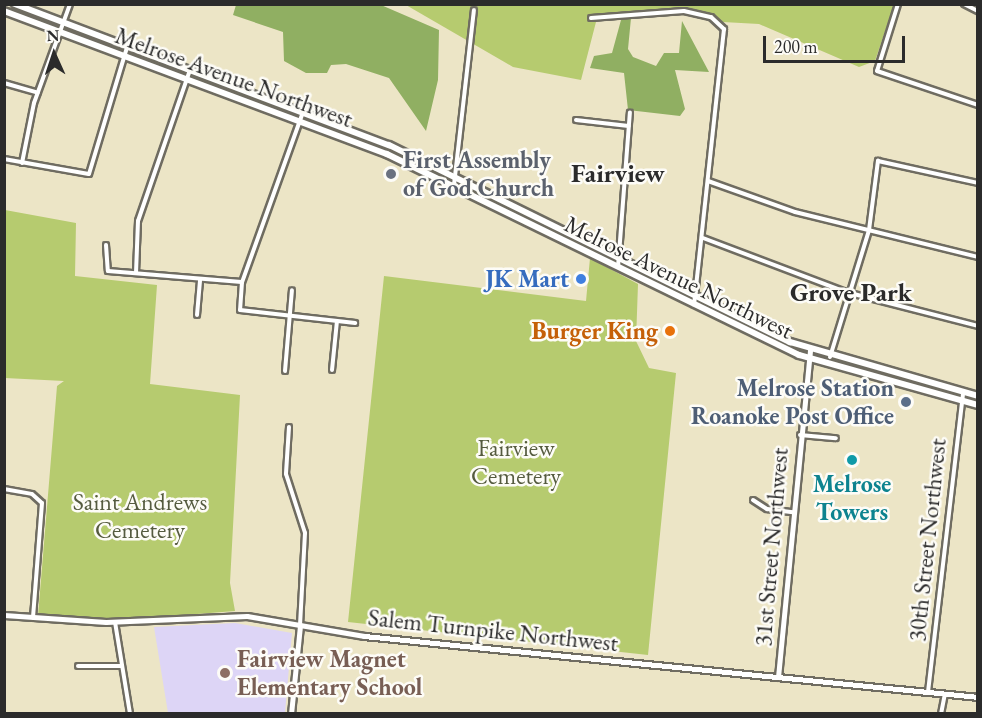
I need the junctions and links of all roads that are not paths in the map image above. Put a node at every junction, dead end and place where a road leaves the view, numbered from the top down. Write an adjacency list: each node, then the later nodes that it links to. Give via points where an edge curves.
1 (15, 4): 9 (main road, Melrose Avenue Northwest)
2 (70, 4): 9 (street)
3 (898, 4): 17 (street, via 877,72)
4 (964, 4): 7 (street)
5 (474, 10): 25 (street)
6 (4, 11): 10 (main road, Melrose Avenue Northwest)
7 (978, 11)
8 (591, 18): 26 (street, via 684,11 722,25)
9 (63, 22): 10 (street); 11 (main road, Melrose Avenue Northwest)
10 (60, 31): 12 (main road, Melrose Avenue Northwest); 16 (street)
11 (128, 46): 12 (street); 13 (main road, Melrose Avenue Northwest)
12 (123, 55): 14 (main road, Melrose Avenue Northwest); 24 (street, via 89,174)
13 (190, 69): 14 (street); 18 (main road, Melrose Avenue Northwest)
14 (187, 78): 20 (main road, Melrose Avenue Northwest); 35 (street, via 142,208)
15 (4, 83): 16 (street)
16 (38, 93): 24 (street)
17 (978, 105)
18 (304, 111): 20 (street); 25 (main road, Melrose Avenue Northwest)
19 (630, 112): 22 (street)
20 (301, 120): 28 (main road, Melrose Avenue Northwest); 37 (street)
21 (576, 120): 22 (street)
22 (629, 126): 32 (street)
23 (4, 159): 24 (street)
24 (22, 163)
25 (457, 176): 28 (street); 32 (main road, Melrose Avenue Northwest)
26 (708, 180): 29 (street); 30 (street)
27 (978, 183): 29 (street, via 878,161)
28 (454, 185): 34 (main road, Melrose Avenue Northwest)
29 (869, 230): 33 (street); 39 (street)
30 (703, 238): 39 (street); 40 (street)
31 (106, 245): 35 (street, via 106,270)
32 (618, 257): 34 (street); 40 (main road, Melrose Avenue Northwest)
33 (978, 257)
34 (618, 267): 41 (main road, Melrose Avenue Northwest)
35 (136, 273): 36 (street)
36 (200, 279): 37 (street); 42 (street)
37 (242, 282): 43 (street, via 240,310)
38 (292, 290): 43 (street)
39 (849, 293): 46 (street); 48 (street)
40 (696, 296): 41 (street); 47 (main road, Melrose Avenue Northwest)
41 (693, 305): 49 (main road, Melrose Avenue Northwest)
42 (197, 315)
43 (290, 318): 44 (street); 51 (street)
44 (337, 321): 45 (street); 50 (street)
45 (355, 322)
46 (978, 326)
47 (810, 350): 48 (main road, Melrose Avenue Northwest); 49 (street, 31st Street Northwest)
48 (830, 357): 52 (main road, Melrose Avenue Northwest)
49 (807, 358): 54 (main road, Melrose Avenue Northwest); 57 (street, 31st Street Northwest)
50 (332, 370)
51 (285, 371)
52 (963, 393): 53 (main road, Melrose Avenue Northwest); 54 (street, 30th Street Northwest)
53 (978, 396)
54 (960, 401): 55 (main road, Melrose Avenue Northwest); 69 (street, 30th Street Northwest)
55 (978, 405)
56 (289, 427): 65 (street, via 286,474 305,533)
57 (799, 435): 58 (street); 61 (street, 31st Street Northwest)
58 (836, 438)
59 (4, 489): 63 (street, via 36,495 42,514)
60 (753, 500): 61 (street, via 767,509)
61 (793, 512): 68 (street, 31st Street Northwest)
62 (4, 615): 63 (street, Salem Turnpike Northwest)
63 (33, 618): 64 (street, Salem Turnpike Northwest)
64 (115, 622): 65 (street, Salem Turnpike Northwest, via 236,615); 67 (street)
65 (300, 625): 68 (street, Salem Turnpike Northwest); 73 (street)
66 (78, 666): 67 (street)
67 (122, 666): 72 (street)
68 (778, 677): 69 (street, Salem Turnpike Northwest)
69 (928, 692): 70 (street, Salem Turnpike Northwest)
70 (945, 694): 71 (street, Salem Turnpike Northwest); 74 (street)
71 (978, 697)
72 (130, 714)
73 (291, 714)
74 (941, 714)

